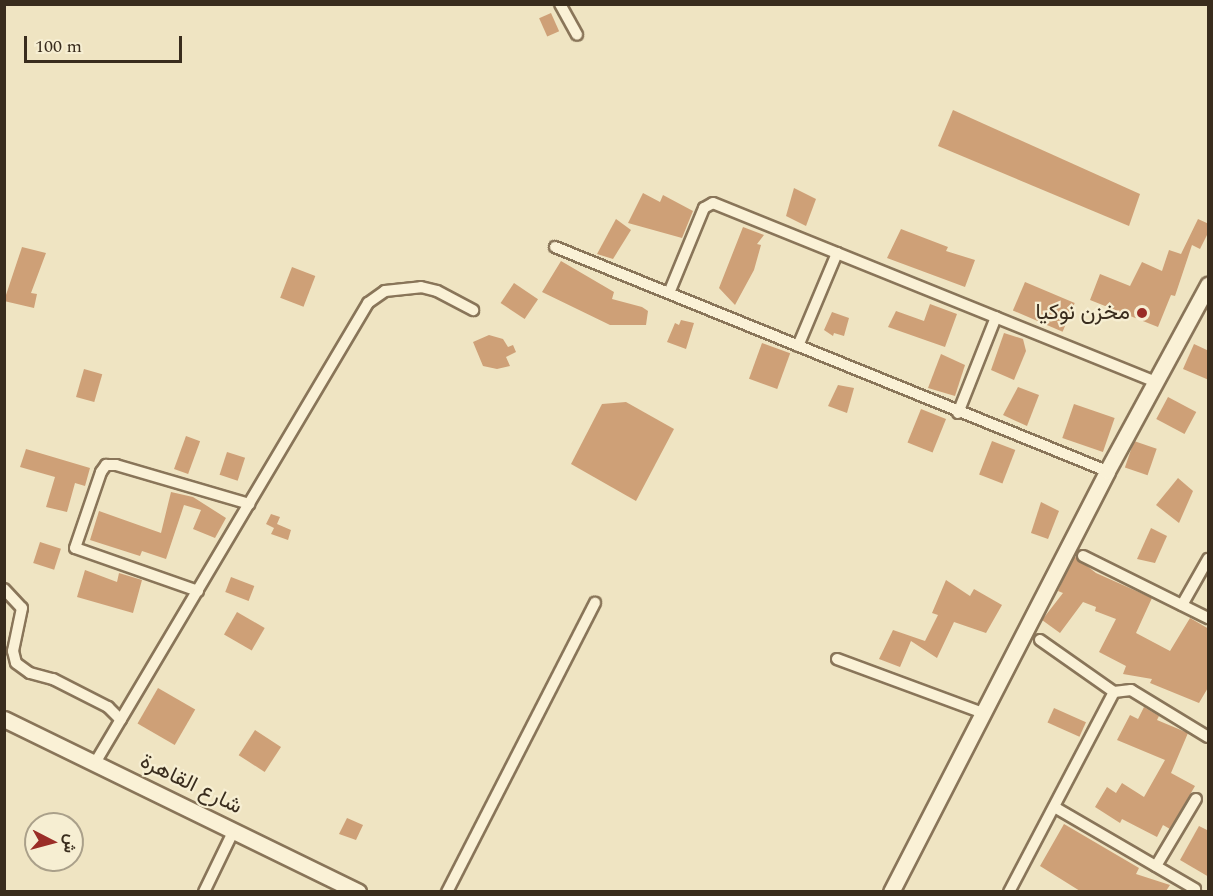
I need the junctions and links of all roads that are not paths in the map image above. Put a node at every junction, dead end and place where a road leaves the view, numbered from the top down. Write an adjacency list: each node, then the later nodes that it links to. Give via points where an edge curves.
1 (560, 4): 2 (street)
2 (577, 35)
3 (555, 247): 6 (street)
4 (837, 253): 6 (street, via 710,202 704,208); 8 (street); 9 (street)
5 (1209, 285): 10 (street)
6 (669, 293): 9 (street)
7 (473, 310): 13 (street, via 421,287 396,288 373,298)
8 (996, 317): 10 (street); 11 (street)
9 (798, 346): 11 (street)
10 (1156, 382): 12 (street)
11 (958, 413): 12 (street)
12 (1107, 471): 24 (street)
13 (249, 504): 17 (street); 17 (street, via 116,465 106,465 101,472 75,548)
14 (1083, 556): 19 (street)
15 (1209, 560): 19 (street)
16 (4, 589): 26 (street, via 22,608 13,651 16,663 30,674 53,679 108,706)
17 (198, 591): 26 (street)
18 (595, 603): 36 (street)
19 (1182, 605): 20 (street)
20 (1209, 618)
21 (1040, 640): 23 (street)
22 (837, 659): 24 (street)
23 (1114, 692): 27 (street, via 1131,690); 30 (street)
24 (983, 713): 37 (street)
25 (4, 719): 28 (street, شارع القاهرة)
26 (121, 720): 28 (street)
27 (1209, 737)
28 (95, 763): 31 (street, شارع القاهرة)
29 (1196, 799): 32 (street)
30 (1056, 808): 32 (street); 38 (street)
31 (234, 830): 34 (street); 35 (street, شارع القاهرة)
32 (1156, 866): 33 (street)
33 (1195, 889)
34 (204, 891)
35 (358, 891)
36 (447, 891)
37 (891, 891)
38 (1009, 891)

